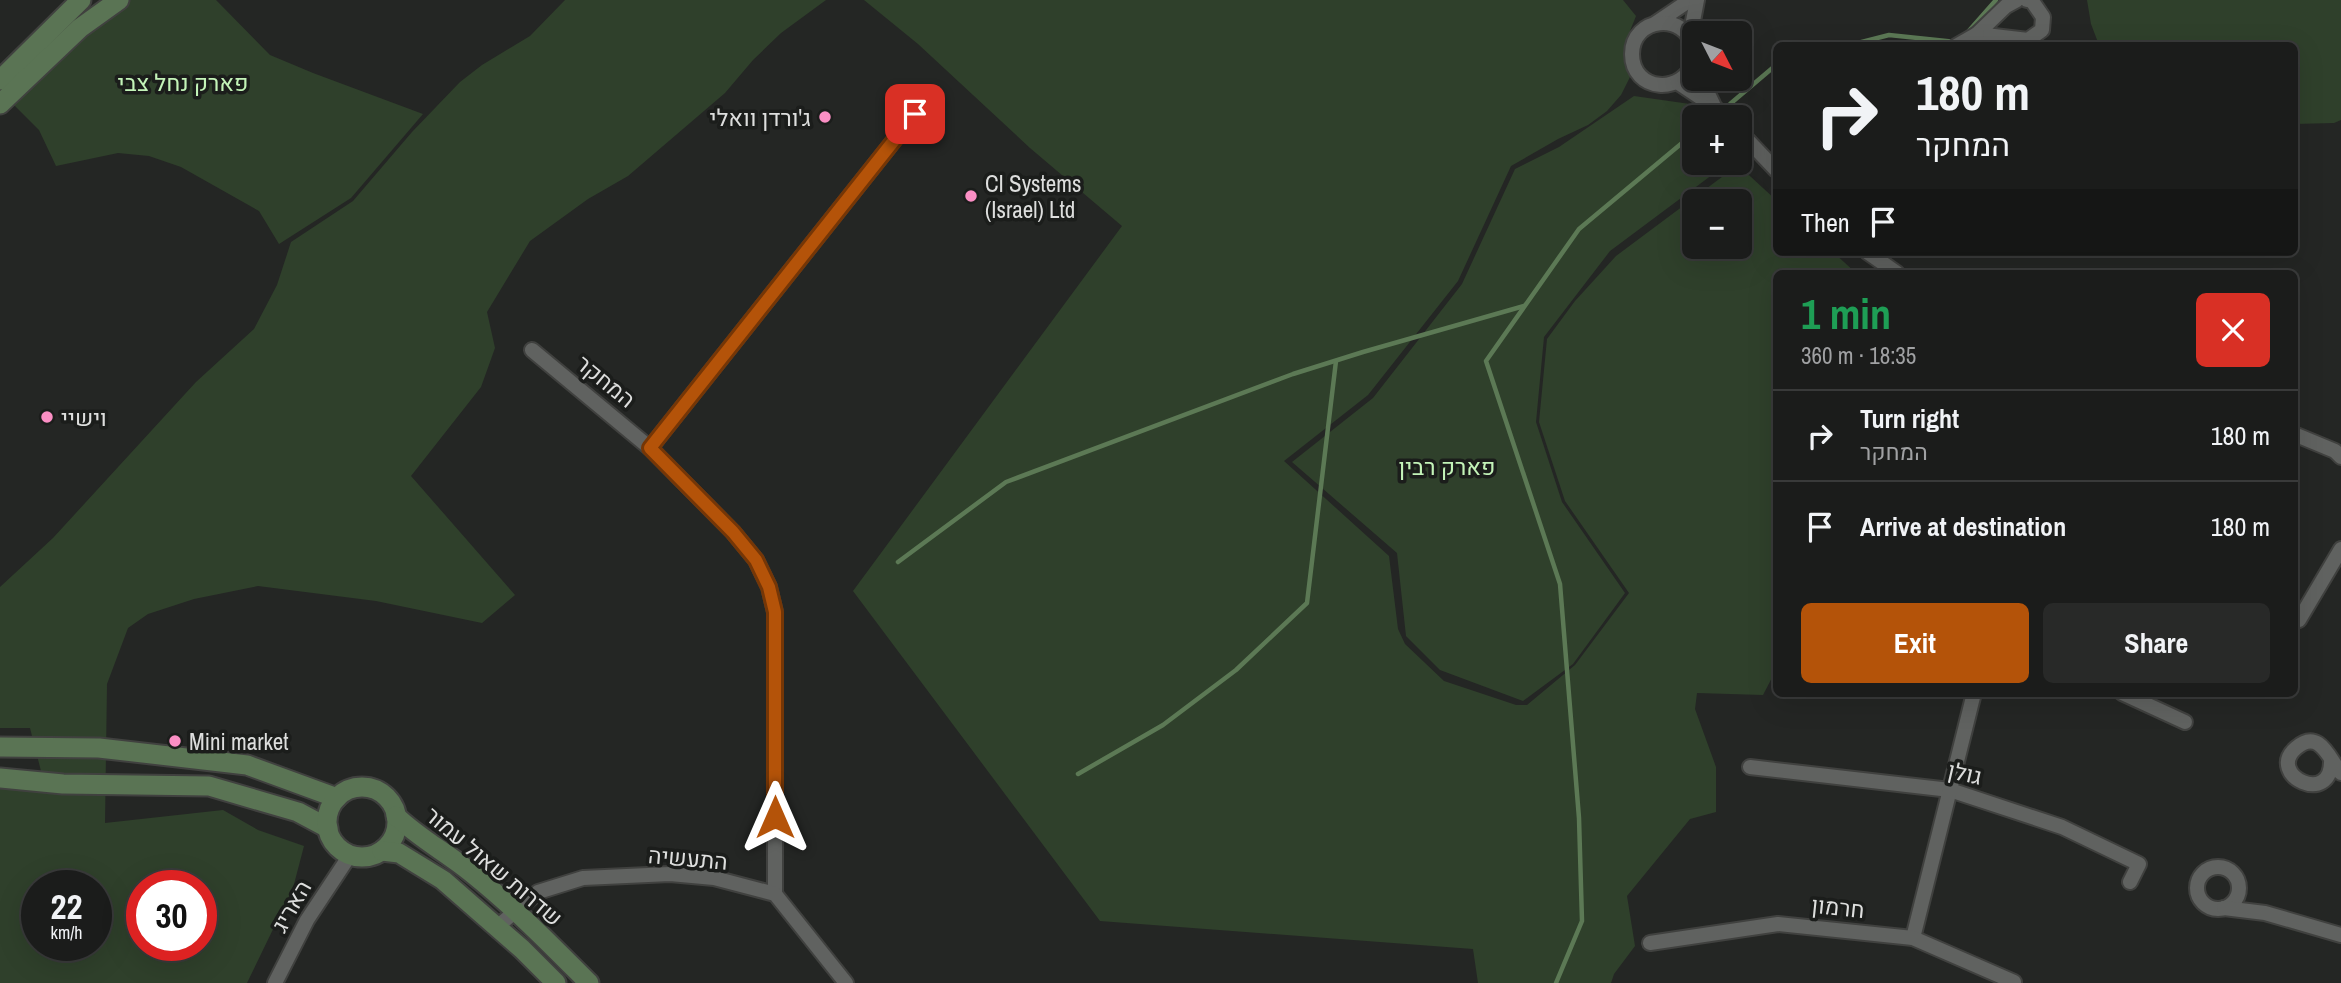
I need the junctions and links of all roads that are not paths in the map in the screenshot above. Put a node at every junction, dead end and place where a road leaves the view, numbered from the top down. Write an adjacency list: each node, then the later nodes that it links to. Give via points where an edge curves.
1 (81, 0): 12 (street)
2 (119, 0): 15 (street, via 80,28)
3 (1689, 0): 8 (street)
4 (1697, 0): 7 (street)
5 (2017, 0): 10 (street)
6 (2027, 0): 10 (street, via 2043,17 2042,30 2028,40)
7 (1694, 21)
8 (1656, 23): 9 (street, via 1676,25); 14 (street, via 1639,34 1633,64 1654,84)
9 (1682, 31)
10 (1977, 34): 11 (street)
11 (1963, 42)
12 (0, 79)
13 (1682, 79): 14 (street)
14 (1677, 82): 16 (street)
15 (0, 104)
16 (1712, 105)
17 (915, 114): 24 (street)
18 (1752, 145): 19 (street)
19 (1773, 167)
20 (1873, 256): 21 (street)
21 (1893, 270)
22 (532, 350): 24 (street, המחקר)
23 (2298, 436): 25 (street)
24 (650, 448): 46 (street, המחקר, via 733,532 756,560 769,587 775,612)
25 (2341, 457)
26 (2341, 550): 27 (street)
27 (2299, 620)
28 (1973, 697): 38 (street)
29 (2131, 697): 30 (street)
30 (2185, 722)
31 (0, 747): 39 (street, via 99,748 247,765)
32 (2331, 759): 34 (street); 36 (street, via 2330,771); 36 (street, via 2316,743 2299,746 2291,754 2289,765 2298,781 2310,785)
33 (1750, 767): 38 (street, גולן)
34 (2341, 773)
35 (0, 778): 41 (street, via 62,784 209,786 298,812)
36 (2322, 781): 37 (street)
37 (2341, 782)
38 (1950, 790): 44 (street, גולן, via 2063,827 2139,864); 52 (street)
39 (337, 798): 40 (street, via 347,791 370,788 390,800); 41 (street)
40 (396, 816): 42 (street, via 396,833); 48 (street, שדרות שאול עמור)
41 (328, 828): 43 (street, via 332,839)
42 (382, 851): 43 (street, via 372,856); 50 (street, שדרות שאול עמור, via 416,862)
43 (350, 855): 55 (street, האריג, via 307,920)
44 (2130, 882)
45 (2239, 887): 47 (street, via 2234,901); 47 (street, via 2233,873 2223,867 2202,874 2197,884 2201,901 2211,908); 49 (street)
46 (775, 894): 48 (street, התעשיה, via 714,878 681,875 583,878 538,892); 58 (street)
47 (2224, 908): 49 (street)
48 (514, 910): 50 (street, התעשיה); 57 (street, שדרות שאול עמור)
49 (2265, 914): 51 (street)
50 (497, 927): 56 (street, שדרות שאול עמור)
51 (2341, 935)
52 (1913, 937): 53 (street, חרמון, via 1778,924); 54 (street, חרמון)
53 (1650, 943)
54 (2014, 982)
55 (275, 983)
56 (556, 983)
57 (589, 983)
58 (846, 983)

